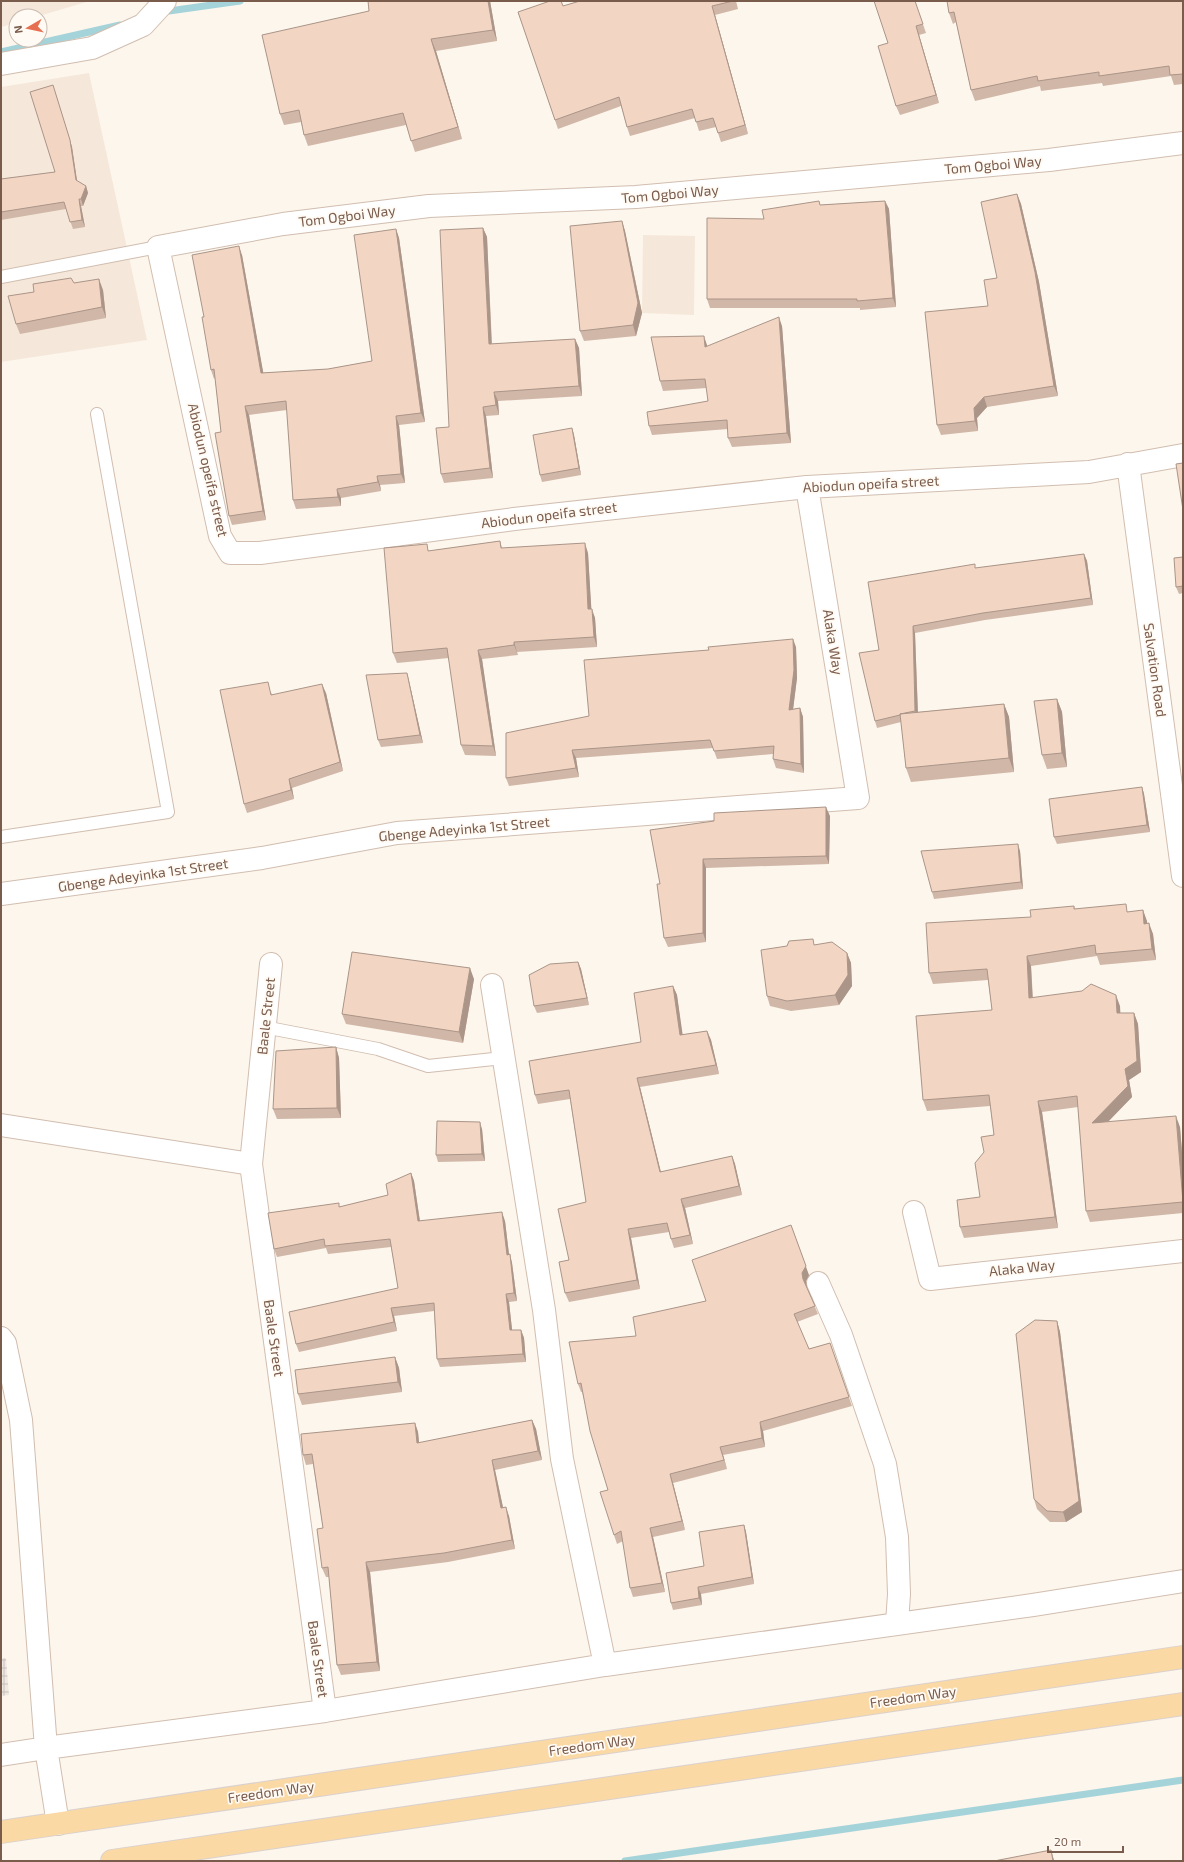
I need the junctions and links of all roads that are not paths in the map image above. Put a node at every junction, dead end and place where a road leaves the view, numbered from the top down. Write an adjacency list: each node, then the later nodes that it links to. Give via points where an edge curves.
1 (165, 1): 2 (street, via 143,25 92,48)
2 (1, 64)
3 (1183, 143): 4 (street, Tom Ogboi Way, via 1049,160 636,197 429,206 283,224)
4 (158, 247): 5 (lane); 9 (street, Abiodun opeifa street, via 220,536 230,553 260,553 514,519)
5 (1, 277)
6 (97, 414): 11 (lane, via 168,812)
7 (1183, 455): 8 (street, Abiodun opeifa street)
8 (1128, 464): 9 (street, Abiodun opeifa street, via 1089,472); 12 (street, Salvation Road)
9 (807, 487): 10 (street, Alaka Way)
10 (858, 798): 13 (street, Gbenge Adeyinka 1st Street, via 397,833 262,858)
11 (1, 837)
12 (1183, 876)
13 (1, 894)
14 (271, 964): 16 (street, Baale Street)
15 (492, 985): 17 (street)
16 (264, 1027): 17 (lane, via 378,1049 428,1066); 19 (street, Baale Street)
17 (503, 1058): 27 (street, via 544,1310 562,1459)
18 (1, 1125): 19 (street)
19 (251, 1164): 29 (street, Baale Street)
20 (914, 1212): 21 (street, Alaka Way, via 930,1278)
21 (1183, 1251)
22 (818, 1283): 25 (street, via 841,1335 885,1464 897,1538 899,1594)
23 (1, 1338): 30 (street, via 5,1342 21,1420)
24 (1183, 1581): 25 (street, via 1033,1605)
25 (896, 1623): 27 (street)
26 (1183, 1658): 32 (main road, Freedom Way)
27 (605, 1665): 29 (street)
28 (1183, 1704): 34 (main road)
29 (325, 1711): 30 (street)
30 (46, 1748): 31 (street); 32 (street)
31 (1, 1755)
32 (58, 1824): 33 (main road, Freedom Way)
33 (1, 1832)
34 (112, 1861)

